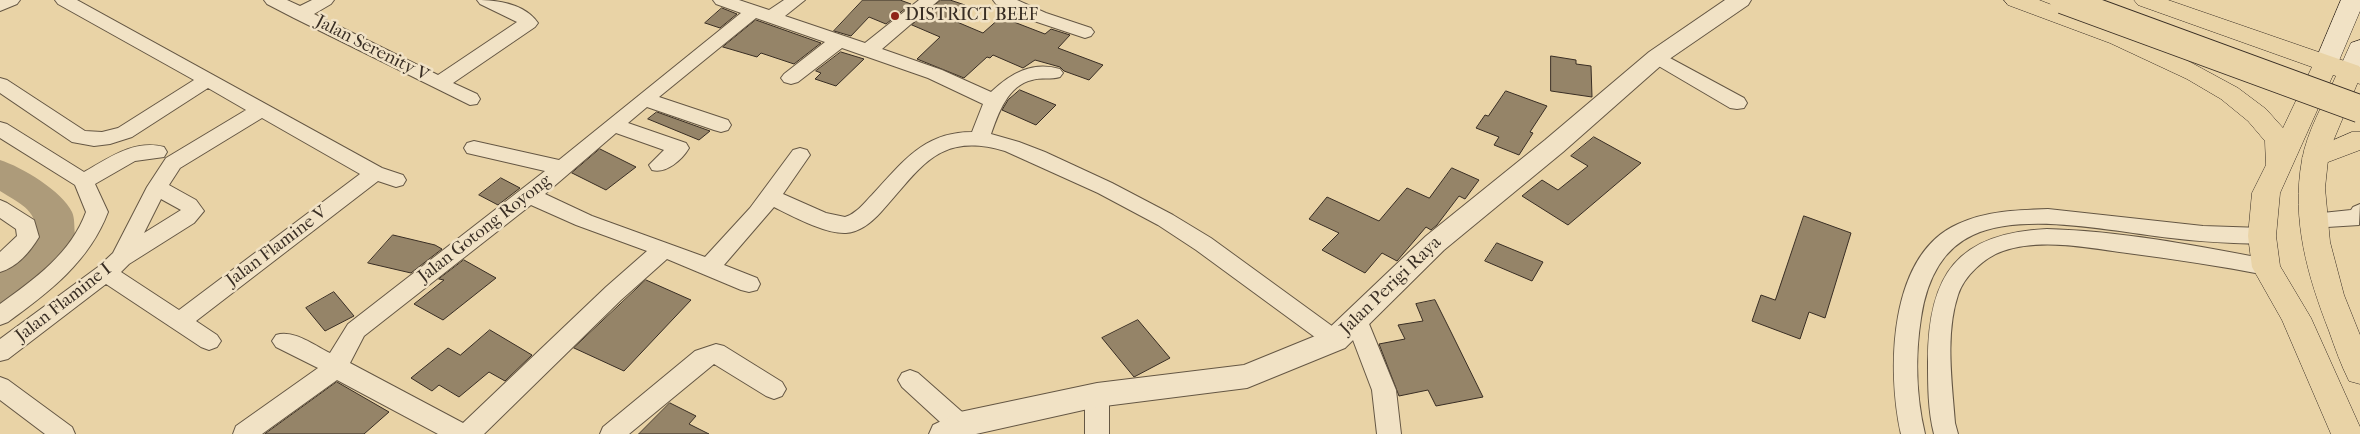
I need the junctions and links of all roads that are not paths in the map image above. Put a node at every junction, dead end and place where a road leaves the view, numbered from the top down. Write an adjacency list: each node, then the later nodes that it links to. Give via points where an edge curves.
1 (11, 0): 15 (street)
2 (64, 0): 27 (street)
3 (273, 0): 17 (street, Jalan Serenity V)
4 (325, 0): 17 (street)
5 (486, 0): 29 (street, via 529,23)
6 (722, 0): 18 (street)
7 (796, 0): 18 (street, Jalan Gotong Royong)
8 (930, 0): 22 (street)
9 (1002, 0): 19 (street)
10 (1740, 0): 23 (street, Jalan Perigi Raya)
11 (2016, 0): 16 (main road)
12 (2104, 0): 28 (main road)
13 (2146, 0): 24 (main road)
14 (2353, 0): 24 (main road)
15 (0, 6)
16 (2062, 8): 34 (main road, via 2138,40); 36 (main road, bridge); 50 (main road, via 2196,74 2236,99 2278,140)
17 (300, 14): 29 (street, Jalan Serenity V)
18 (763, 14): 20 (street); 32 (street, Jalan Gotong Royong)
19 (1084, 32)
20 (840, 40): 22 (street); 26 (street)
21 (2360, 48): 28 (main road)
22 (869, 50): 33 (street)
23 (1657, 57): 35 (street); 71 (street, Jalan Perigi Raya, via 1435,243)
24 (2326, 64): 28 (main road); 34 (main road)
25 (1053, 73): 33 (street, via 1032,72 1018,77)
26 (791, 78)
27 (208, 80): 37 (street); 44 (street, via 137,124)
28 (2357, 80): 38 (main road)
29 (440, 83): 31 (street, Jalan Serenity V)
30 (0, 84): 44 (street, via 78,137)
31 (470, 99)
32 (645, 99): 39 (street, Jalan Gotong Royong); 40 (street)
33 (994, 100): 42 (street)
34 (2307, 101): 38 (main road); 50 (main road)
35 (1737, 103)
36 (2360, 109)
37 (261, 110): 47 (street); 52 (street)
38 (2334, 110): 48 (main road)
39 (614, 125): 49 (street, via 679,148); 51 (street, Jalan Gotong Royong)
40 (720, 125)
41 (0, 130): 54 (street)
42 (980, 138): 57 (street, via 954,139 930,148 903,171 881,200 857,221 847,225); 73 (street, via 1021,149 1160,217 1222,256)
43 (2360, 141): 48 (main road, via 2352,141)
44 (134, 142): 47 (street); 54 (street)
45 (474, 148): 51 (street)
46 (800, 155): 57 (street)
47 (165, 157): 55 (street, Jalan Flamine I)
48 (2315, 158): 60 (main road, via 2310,195)
49 (659, 165)
50 (2279, 165): 62 (main road, via 2266,193)
51 (564, 168): 56 (street, Jalan Gotong Royong)
52 (375, 173): 53 (street); 72 (street, Jalan Flamine V)
53 (396, 180)
54 (84, 181): 70 (street, via 97,212 86,236 62,264)
55 (157, 187): 66 (street, Jalan Flamine I); 66 (street, via 189,205 193,211)
56 (529, 196): 64 (street, via 588,222); 77 (street, Jalan Gotong Royong, via 356,330 339,357)
57 (771, 198): 67 (street)
58 (0, 208): 65 (street, via 26,225 28,237)
59 (2360, 212): 60 (street, via 2358,217)
60 (2311, 220): 78 (main road, via 2324,282)
61 (1966, 229): 62 (street, via 2006,219 2039,217 2196,234); 63 (street); 91 (street, via 1936,254 1914,290 1906,351 1908,417)
62 (2262, 236): 68 (main road)
63 (1994, 246): 68 (street, via 2032,238 2082,239); 92 (street, via 1974,258 1952,282 1947,298 1940,352)
64 (664, 248): 67 (street); 87 (street)
65 (0, 264)
66 (113, 265): 72 (street); 76 (street, Jalan Flamine I)
67 (708, 266): 69 (street)
68 (2266, 267): 93 (main road, via 2296,318)
69 (749, 284)
70 (0, 316)
71 (1356, 319): 73 (street, Jalan Perigi Raya); 90 (street, via 1384,390)
72 (179, 322): 74 (street)
73 (1335, 340): 82 (street, Jalan Perigi Raya, via 1247,376)
74 (209, 341)
75 (284, 341): 77 (street)
76 (0, 352)
77 (337, 367): 84 (street); 86 (street)
78 (2360, 372)
79 (910, 380): 83 (street)
80 (0, 387): 85 (street)
81 (774, 389): 88 (street, via 716,353 703,358)
82 (1096, 395): 83 (street, Jalan Perigi Raya); 89 (street)
83 (952, 430)
84 (245, 433)
85 (63, 434)
86 (461, 434)
87 (468, 434)
88 (612, 434)
89 (1097, 434)
90 (1389, 434)
91 (1913, 434)
92 (1946, 434)
93 (2347, 434)

